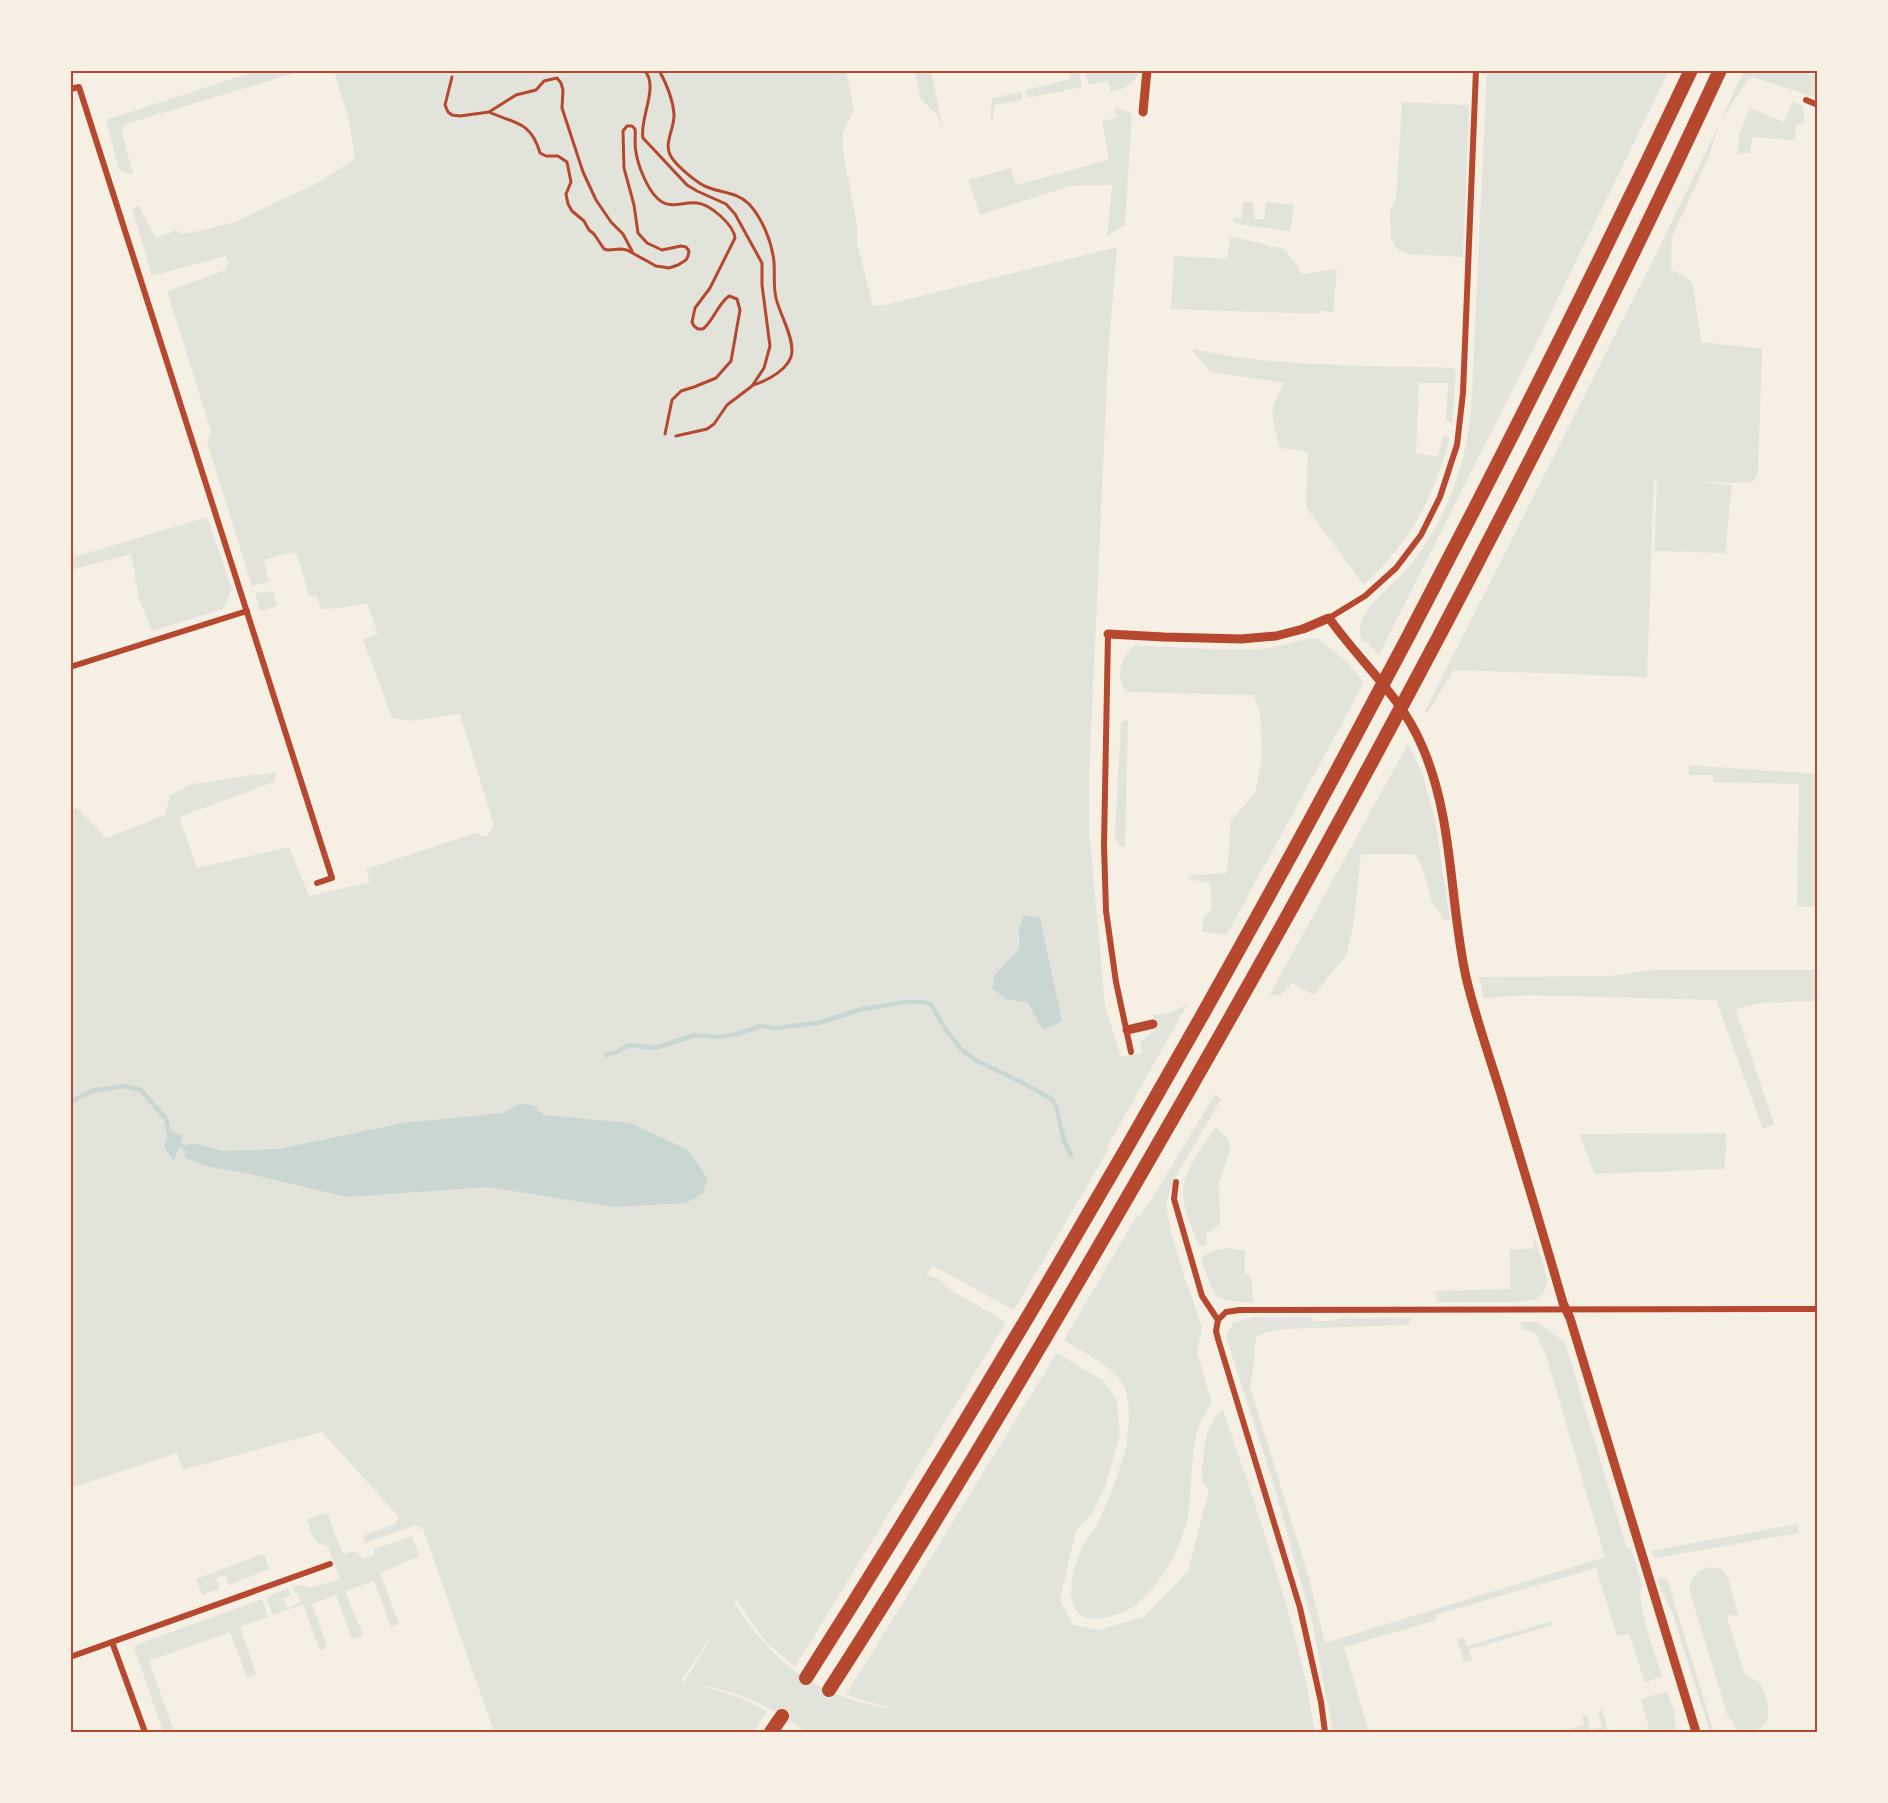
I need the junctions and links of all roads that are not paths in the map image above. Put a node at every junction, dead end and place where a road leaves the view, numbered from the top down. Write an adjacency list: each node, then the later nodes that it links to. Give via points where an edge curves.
1 (1147, 70): 8 (street)
2 (1476, 70): 10 (street, via 1463,393 1457,445 1440,497 1421,535 1396,568 1365,596)
3 (1691, 70): 24 (highway, via 1504,451 1272,890 1026,1320)
4 (1720, 70): 25 (highway, via 1492,533 1300,894 1053,1325)
5 (70, 89): 9 (street, via 79,87)
6 (1806, 100): 7 (street)
7 (1818, 105)
8 (1143, 112)
9 (247, 611): 12 (street); 13 (street, via 332,878)
10 (1329, 618): 11 (street, via 1276,636 1241,639); 19 (street, via 1408,717 1438,787 1466,976)
11 (1108, 634): 15 (street, via 1106,910)
12 (70, 667)
13 (317, 883)
14 (1152, 1024): 15 (street)
15 (1126, 1029): 16 (street)
16 (1131, 1052)
17 (1176, 1182): 20 (street, via 1174,1199 1202,1296)
18 (1818, 1309): 19 (street)
19 (1566, 1310): 20 (street, via 1240,1310 1226,1312); 30 (street)
20 (1218, 1320): 29 (street, via 1216,1331 1221,1349 1300,1608)
21 (330, 1564): 22 (street)
22 (112, 1642): 23 (street); 27 (street)
23 (70, 1657)
24 (806, 1678)
25 (829, 1690)
26 (782, 1716): 28 (highway)
27 (146, 1732)
28 (771, 1732)
29 (1326, 1732)
30 (1696, 1732)

